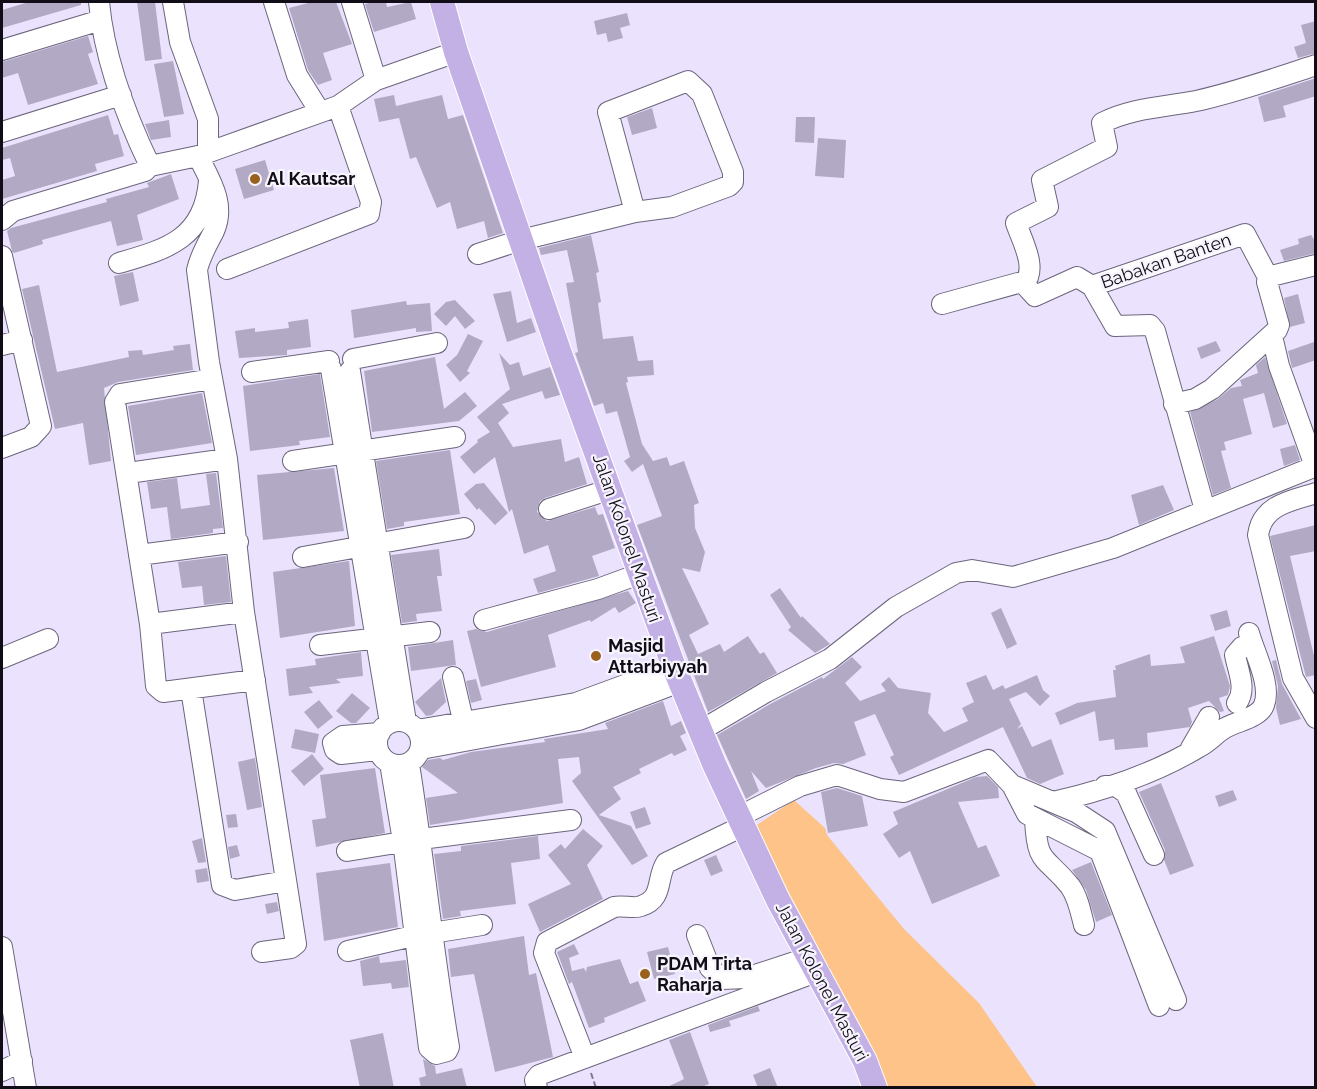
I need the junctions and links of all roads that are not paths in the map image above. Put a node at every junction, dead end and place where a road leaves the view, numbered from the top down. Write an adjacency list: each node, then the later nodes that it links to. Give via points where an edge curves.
1 (174, 2): 13 (street, via 180,42 208,119)
2 (274, 2): 11 (street, via 297,75)
3 (352, 2): 9 (street)
4 (442, 2): 7 (main road, Jalan Kolonel Masturi)
5 (100, 11): 6 (street); 10 (street)
6 (2, 50)
7 (456, 52): 9 (street); 18 (main road, Jalan Kolonel Masturi)
8 (1316, 65): 25 (street, via 1196,101 1144,109 1102,123 1107,141 1103,151 1041,181 1048,207 1016,223 1030,265)
9 (376, 80): 11 (street)
10 (121, 95): 12 (street); 14 (street)
11 (329, 109): 13 (street); 23 (street, via 371,202 369,214)
12 (2, 132)
13 (203, 154): 14 (street); 15 (street)
14 (150, 166): 17 (street, via 146,171 13,211)
15 (209, 179): 21 (street, via 206,204 199,220 184,237); 34 (street, via 217,196 218,212 197,270)
16 (635, 212): 16 (street, via 608,112 688,81 702,94 733,172 732,182 672,207); 18 (street)
17 (2, 220)
18 (521, 240): 19 (street); 43 (main road, Jalan Kolonel Masturi)
19 (478, 254)
20 (2, 255): 29 (street)
21 (118, 263)
22 (1316, 265): 24 (street)
23 (227, 270)
24 (1269, 279): 26 (street, Babakan Banten, via 1245,234); 28 (street, via 1279,325)
25 (1024, 284): 26 (street, via 1035,297 1077,277); 27 (street)
26 (1092, 286): 35 (street, via 1114,326 1146,323 1153,327)
27 (942, 304)
28 (1272, 336): 35 (street, via 1212,389 1195,399); 41 (street)
29 (22, 340): 31 (street); 37 (street, via 41,426 31,437)
30 (437, 343): 32 (street)
31 (2, 345)
32 (341, 365): 33 (street); 39 (street)
33 (252, 372)
34 (212, 379): 38 (street); 42 (street, via 116,397)
35 (1174, 404): 46 (street)
36 (455, 437): 39 (street)
37 (2, 448)
38 (227, 459): 42 (street); 48 (street)
39 (355, 459): 40 (street); 49 (street)
40 (293, 461)
41 (1315, 466): 46 (street)
42 (128, 473): 50 (street)
43 (611, 489): 45 (street); 52 (main road, Jalan Kolonel Masturi)
44 (1316, 493): 69 (street, via 1266,513 1258,535 1293,678)
45 (549, 509)
46 (1205, 510): 71 (street, via 1113,548 1024,575 966,570 956,573 896,607 830,659)
47 (464, 528): 49 (street)
48 (238, 542): 50 (street); 53 (street)
49 (370, 553): 51 (street); 59 (street)
50 (139, 555): 55 (street)
51 (303, 557)
52 (639, 574): 54 (street); 61 (main road, Jalan Kolonel Masturi)
53 (244, 612): 55 (street); 63 (street)
54 (484, 620)
55 (150, 624): 64 (street, via 158,690)
56 (430, 632): 59 (street)
57 (48, 639): 60 (street)
58 (320, 645): 59 (street)
59 (385, 645): 73 (street)
60 (2, 658)
61 (677, 675): 65 (street); 71 (main road, Jalan Kolonel Masturi)
62 (453, 677): 70 (street)
63 (255, 680): 64 (street); 84 (street)
64 (191, 689): 84 (street, via 220,881 229,890)
65 (639, 689): 67 (street); 72 (street, via 579,720)
66 (1237, 703): 74 (street, via 1243,689 1235,655 1250,638 1263,681 1263,708)
67 (506, 714): 70 (street); 72 (street)
68 (1209, 717): 74 (street)
69 (1316, 718)
70 (463, 720): 73 (street)
71 (700, 731): 80 (main road, Jalan Kolonel Masturi)
72 (511, 733): 73 (street)
73 (399, 742): 81 (street)
74 (1188, 753): 76 (street)
75 (1012, 785): 77 (street); 78 (street, via 1023,807); 80 (street, via 992,762 983,760 904,792 837,775 800,786)
76 (1105, 786): 77 (street); 83 (street, via 1116,786 1126,793)
77 (1053, 802): 78 (street, via 1100,827 1109,838 1167,1003 1100,851)
78 (1035, 819): 86 (street, via 1038,851 1071,888)
79 (571, 820): 81 (street)
80 (740, 822): 92 (main road, Jalan Kolonel Masturi); 93 (street, via 666,863 659,891 644,905 614,907 547,942 544,953)
81 (412, 845): 82 (street); 87 (street)
82 (347, 851)
83 (1154, 855)
84 (286, 881): 91 (street, via 296,944)
85 (482, 925): 87 (street)
86 (1084, 925)
87 (422, 934): 87 (street, via 449,1047 444,1053 436,1054 429,1048); 90 (street)
88 (696, 935): 92 (street, via 710,968 722,979)
89 (2, 947): 94 (street)
90 (348, 951)
91 (262, 952)
92 (814, 964): 93 (street); 98 (main road, Jalan Kolonel Masturi)
93 (585, 1058): 97 (street, via 539,1075 535,1080)
94 (22, 1061): 95 (street); 96 (street)
95 (2, 1071)
96 (26, 1088)
97 (537, 1088)
98 (875, 1088)

